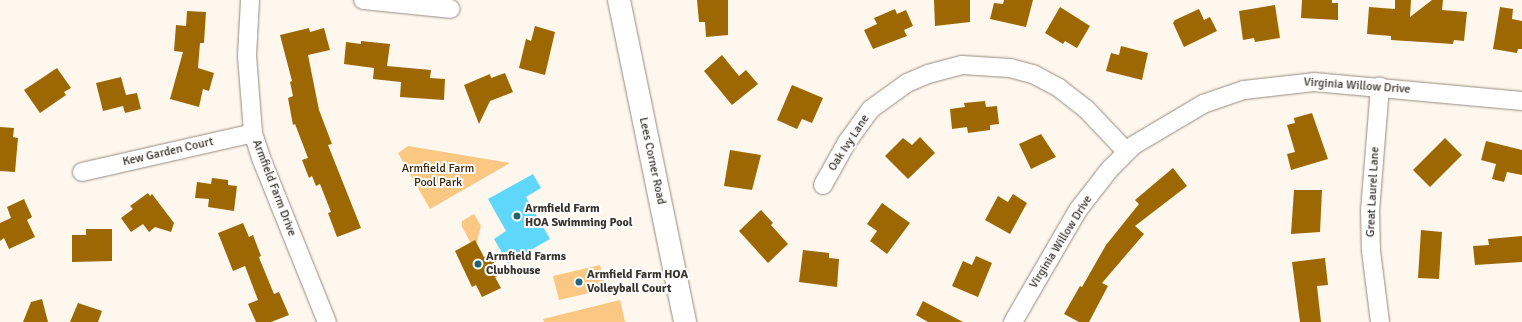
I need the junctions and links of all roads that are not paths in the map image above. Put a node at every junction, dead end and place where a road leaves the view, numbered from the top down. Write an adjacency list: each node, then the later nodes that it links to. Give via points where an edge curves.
1 (250, 0): 7 (street, Armfield Farm Drive, via 247,56)
2 (363, 0): 4 (street)
3 (619, 0): 12 (street, Lees Corner Road)
4 (451, 9)
5 (1380, 86): 6 (street, Virginia Willow Drive); 8 (street, Virginia Willow Drive, via 1314,82 1244,90 1222,96 1183,114); 14 (street, Great Laurel Lane, via 1370,211 1370,251)
6 (1522, 101)
7 (253, 133): 9 (street, Kew Garden Court); 11 (street, Armfield Farm Drive)
8 (1127, 152): 10 (street, Oak Ivy Lane, via 1086,108 1059,88 1033,74 1010,68 962,65 928,74 907,83 871,109 847,142); 13 (street, Virginia Willow Drive, via 1109,170 1078,210)
9 (82, 172)
10 (823, 185)
11 (327, 322)
12 (685, 322)
13 (1013, 322)
14 (1380, 322)

